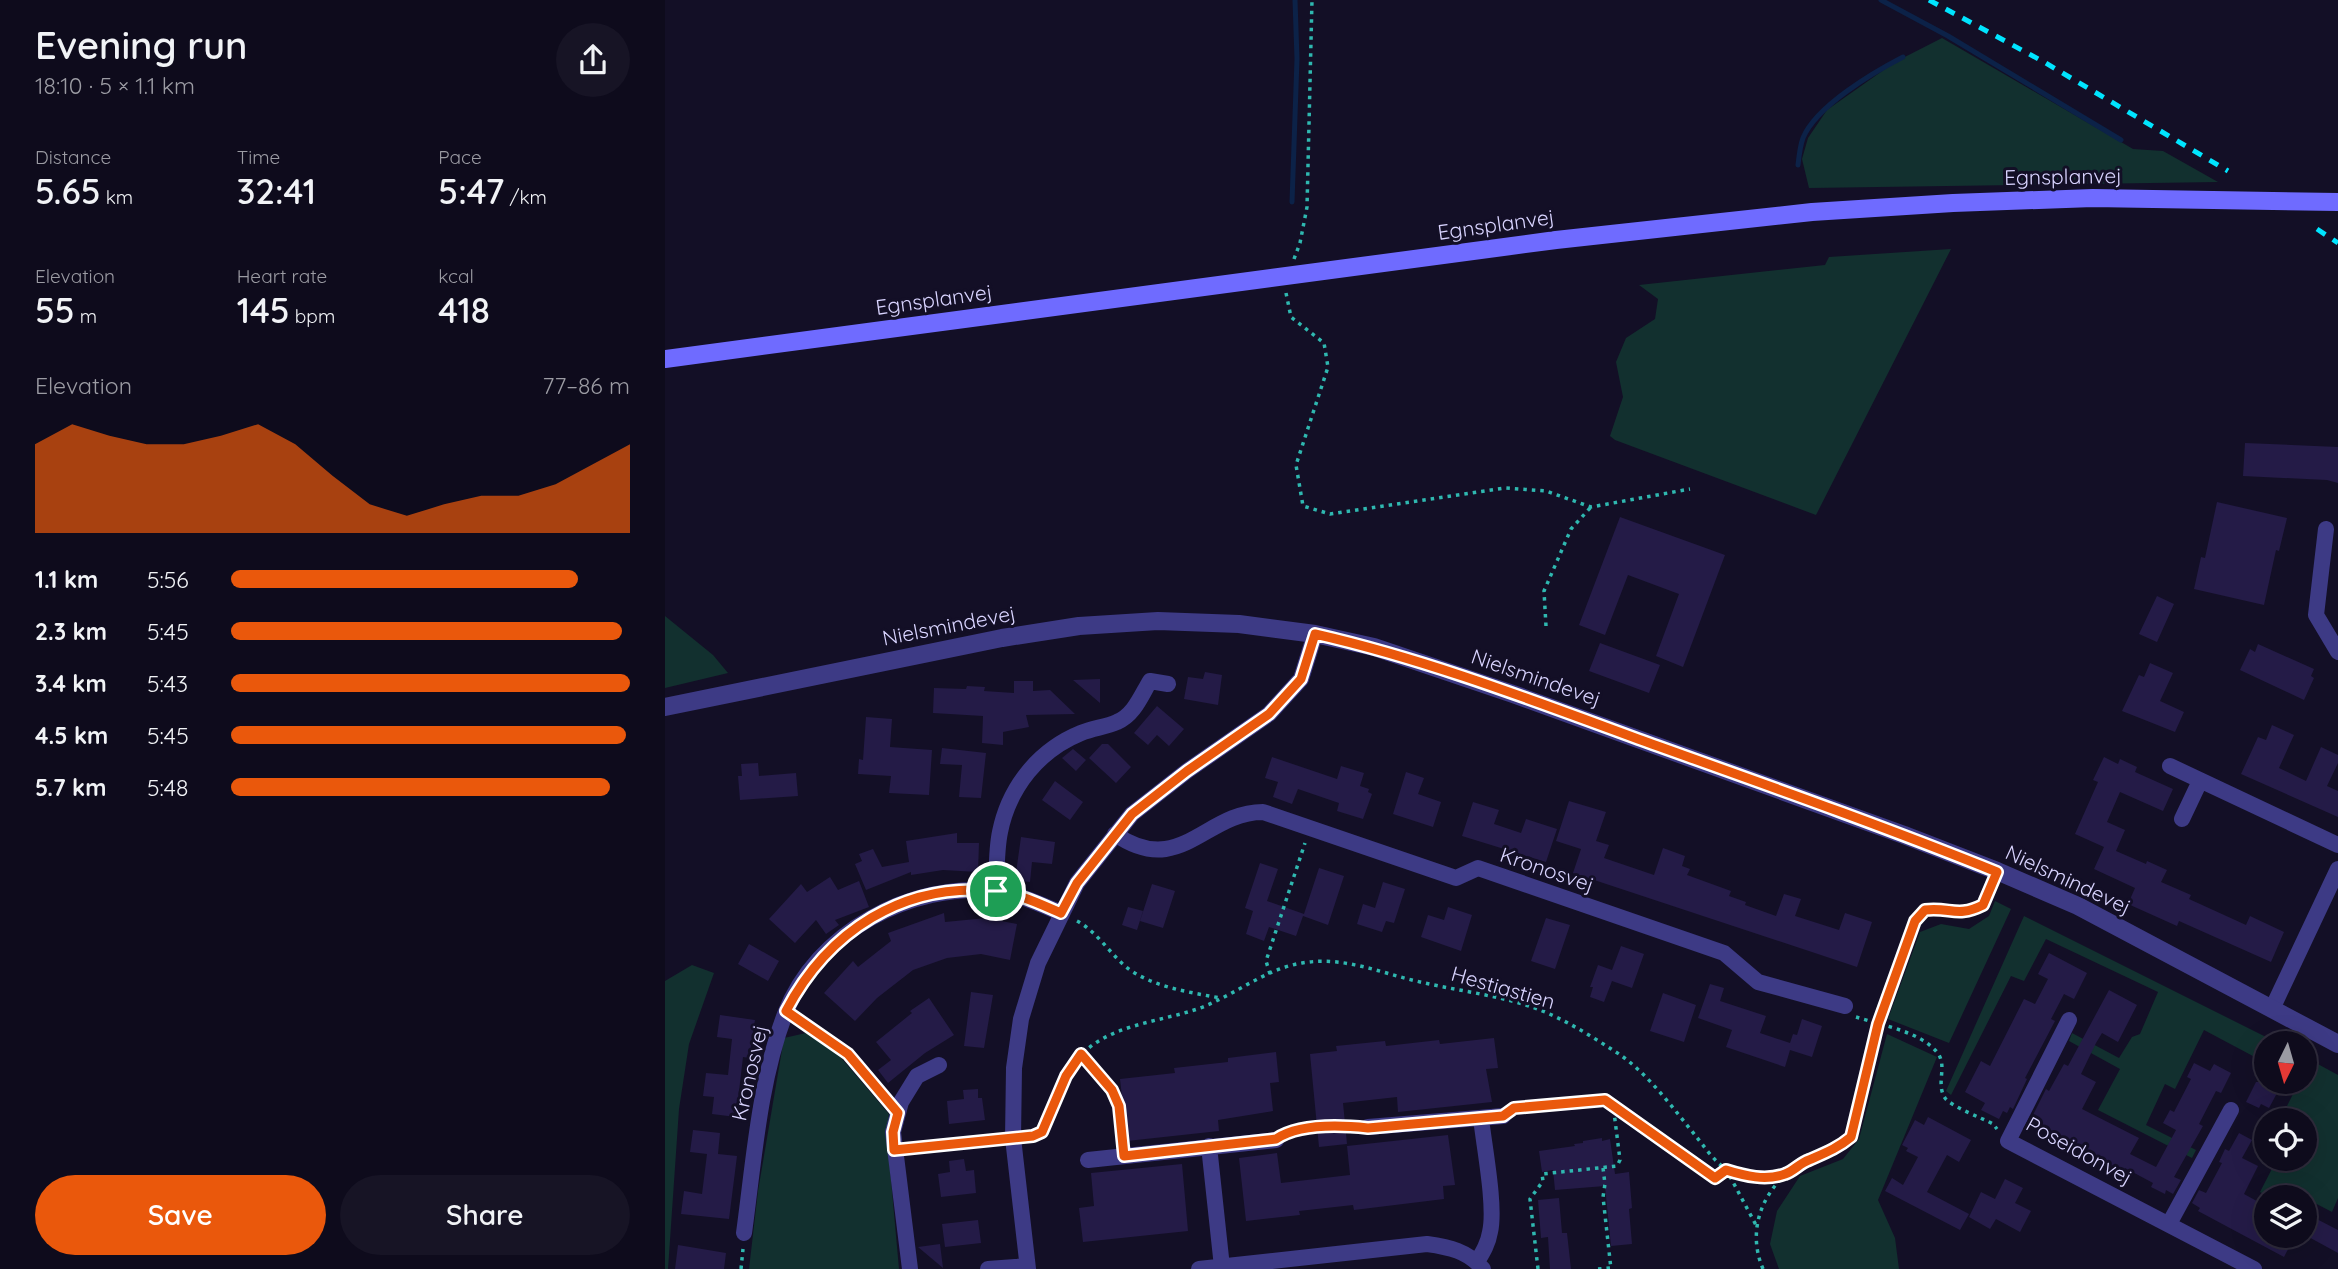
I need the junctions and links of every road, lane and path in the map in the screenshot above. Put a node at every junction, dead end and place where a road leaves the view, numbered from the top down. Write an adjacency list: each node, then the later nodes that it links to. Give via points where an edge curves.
1 (1312, 0): 3 (path, via 1307,207)
2 (2338, 202): 3 (main road, Egnsplanvej, via 2094,198 1812,212)
3 (1288, 276): 4 (main road, Egnsplanvej); 6 (path, via 1286,298 1291,317 1324,343 1328,368 1296,466 1303,506 1330,514 1504,488 1546,491)
4 (665, 359)
5 (1690, 489): 6 (path)
6 (1591, 507): 8 (path, via 1571,529 1543,591)
7 (2326, 529): 10 (street, via 2316,615)
8 (1546, 626)
9 (1315, 634): 12 (street, Nielsmindevej, via 1198,622 1079,626); 17 (street, via 1301,679 1269,714 1187,771 1132,814); 20 (street, Nielsmindevej, via 1374,647 1513,694)
10 (2338, 652)
11 (1168, 684): 21 (street, via 1150,681 1132,712 1118,722 1082,732 1036,762 1006,808 999,834)
12 (665, 707)
13 (2170, 766): 14 (street)
14 (2200, 781): 15 (street); 18 (street)
15 (2182, 819)
16 (1311, 828): 17 (street, Kronosvej, via 1263,812 1247,812 1164,850 1130,844); 24 (path, via 1266,961); 26 (street, Kronosvej, via 1456,878 1478,868 1724,953 1758,982)
17 (1115, 834): 23 (street, via 1077,883)
18 (2338, 845)
19 (2338, 869): 22 (street)
20 (1997, 872): 27 (street, Nielsmindevej, via 2078,906); 30 (path, Hestiastien, via 1983,905 1959,913 1925,910 1915,921)
21 (996, 891): 23 (street, Kronosvej); 28 (street, Kronosvej, via 926,895 865,921 820,959)
22 (2331, 903): 27 (street)
23 (1061, 913): 25 (path, via 1086,925 1131,970 1164,986); 40 (street, via 1038,963 1021,1018 1014,1068)
24 (1270, 974): 25 (path, Hestiastien); 48 (path, Hestiastien, via 1300,963 1353,963 1540,1010 1584,1031 1622,1057 1657,1089)
25 (1222, 998): 32 (path, Hestiastien, via 1119,1031)
26 (1845, 1006): 30 (path, via 1851,1015)
27 (2272, 1009): 31 (street, Nielsmindevej)
28 (786, 1011): 36 (path, via 848,1054); 52 (street, Kronosvej, via 771,1056)
29 (2069, 1020): 42 (street, Poseidonvej)
30 (1878, 1024): 42 (path, via 1912,1035 1935,1050 1943,1060 1941,1089 1946,1100 1993,1124); 49 (path, Hestiastien, via 1851,1137 1837,1149)
31 (2338, 1044)
32 (1081, 1054): 40 (path, Hestiastien, via 1066,1076 1042,1132); 45 (path, via 1112,1090 1119,1106)
33 (939, 1065): 36 (street, via 917,1076)
34 (1613, 1104): 37 (path, via 1605,1100 1514,1108); 47 (path, via 1620,1160 1617,1166); 48 (path, via 1715,1178)
35 (2231, 1110): 50 (street)
36 (898, 1113): 44 (street)
37 (1503, 1116): 38 (street)
38 (1481, 1118): 39 (street); 53 (street, via 1491,1230)
39 (1368, 1128): 41 (path, via 1289,1131)
40 (1013, 1138): 44 (path); 55 (street)
41 (1276, 1139): 43 (street)
42 (2008, 1141): 50 (street, Poseidonvej)
43 (1209, 1146): 45 (street); 54 (street)
44 (894, 1150): 57 (street)
45 (1124, 1156): 46 (street)
46 (1088, 1160)
47 (1603, 1168): 56 (path); 60 (path, via 1542,1174 1543,1181 1530,1199)
48 (1726, 1170): 49 (path, Hestiastien, via 1746,1176); 51 (path, Hestiastien)
49 (1785, 1174): 51 (path, Hestiastien, via 1769,1192)
50 (2169, 1224): 63 (street, Poseidonvej)
51 (1756, 1225): 62 (path, Hestiastien)
52 (744, 1233)
53 (1480, 1265): 54 (street, via 1454,1248 1427,1244)
54 (1222, 1266): 59 (street)
55 (1028, 1267): 58 (street)
56 (1611, 1268): 61 (path)
57 (910, 1269)
58 (988, 1269)
59 (1199, 1269)
60 (1538, 1269)
61 (1598, 1269)
62 (1763, 1269)
63 (2254, 1269)

